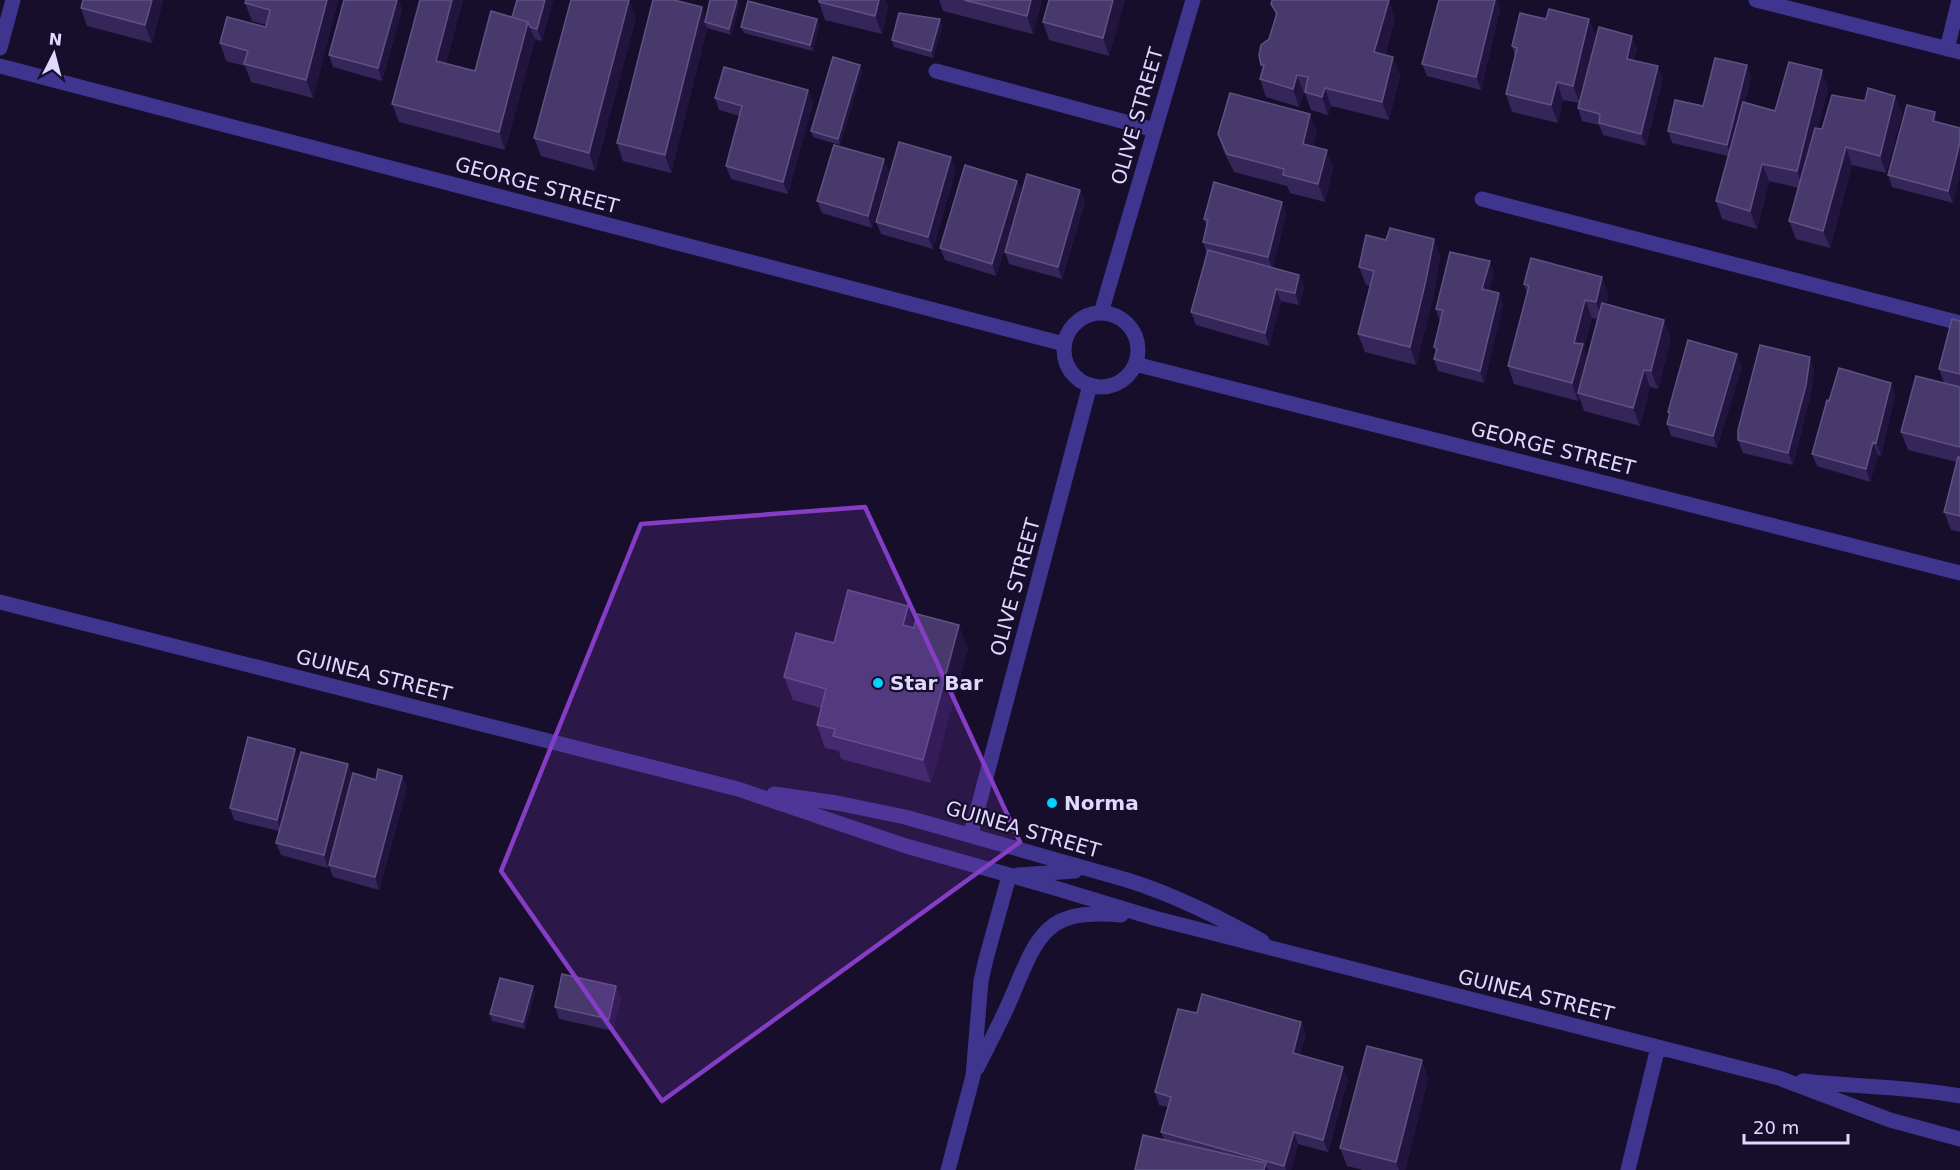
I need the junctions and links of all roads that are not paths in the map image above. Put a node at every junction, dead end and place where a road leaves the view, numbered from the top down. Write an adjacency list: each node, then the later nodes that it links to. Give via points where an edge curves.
1 (13, 0): 5 (street)
2 (1193, 0): 9 (street, OLIVE STREET)
3 (1756, 0): 6 (street)
4 (1959, 0): 6 (street)
5 (0, 48)
6 (1954, 50)
7 (0, 66): 13 (street, GEORGE STREET)
8 (936, 71): 9 (street)
9 (1155, 130): 11 (street, OLIVE STREET)
10 (1482, 199): 12 (street)
11 (1101, 313): 13 (street, via 1081,318); 14 (street, via 1113,315 1132,329 1137,340)
12 (1960, 323)
13 (1064, 344): 15 (street, via 1067,365)
14 (1135, 364): 15 (street, via 1122,380); 16 (street, GEORGE STREET)
15 (1090, 385): 19 (street, OLIVE STREET)
16 (1960, 573)
17 (0, 602): 18 (street, GUINEA STREET)
18 (738, 789): 19 (street, GUINEA STREET, via 847,805); 21 (street, GUINEA STREET)
19 (970, 834): 20 (street, GUINEA STREET)
20 (1096, 872): 21 (street); 23 (street, GUINEA STREET, via 1144,885 1208,911)
21 (1009, 876): 22 (street, GUINEA STREET); 25 (street, via 982,975)
22 (1154, 918): 23 (street, GUINEA STREET); 25 (street, via 1082,914 1060,920 1044,931 1032,948)
23 (1283, 952): 24 (street, GUINEA STREET)
24 (1658, 1047): 26 (street, GUINEA STREET); 30 (street)
25 (973, 1076): 29 (street)
26 (1779, 1078): 27 (street, GUINEA STREET, via 1913,1088); 28 (street, GUINEA STREET, via 1890,1120)
27 (1960, 1096)
28 (1960, 1139)
29 (948, 1170)
30 (1628, 1170)

